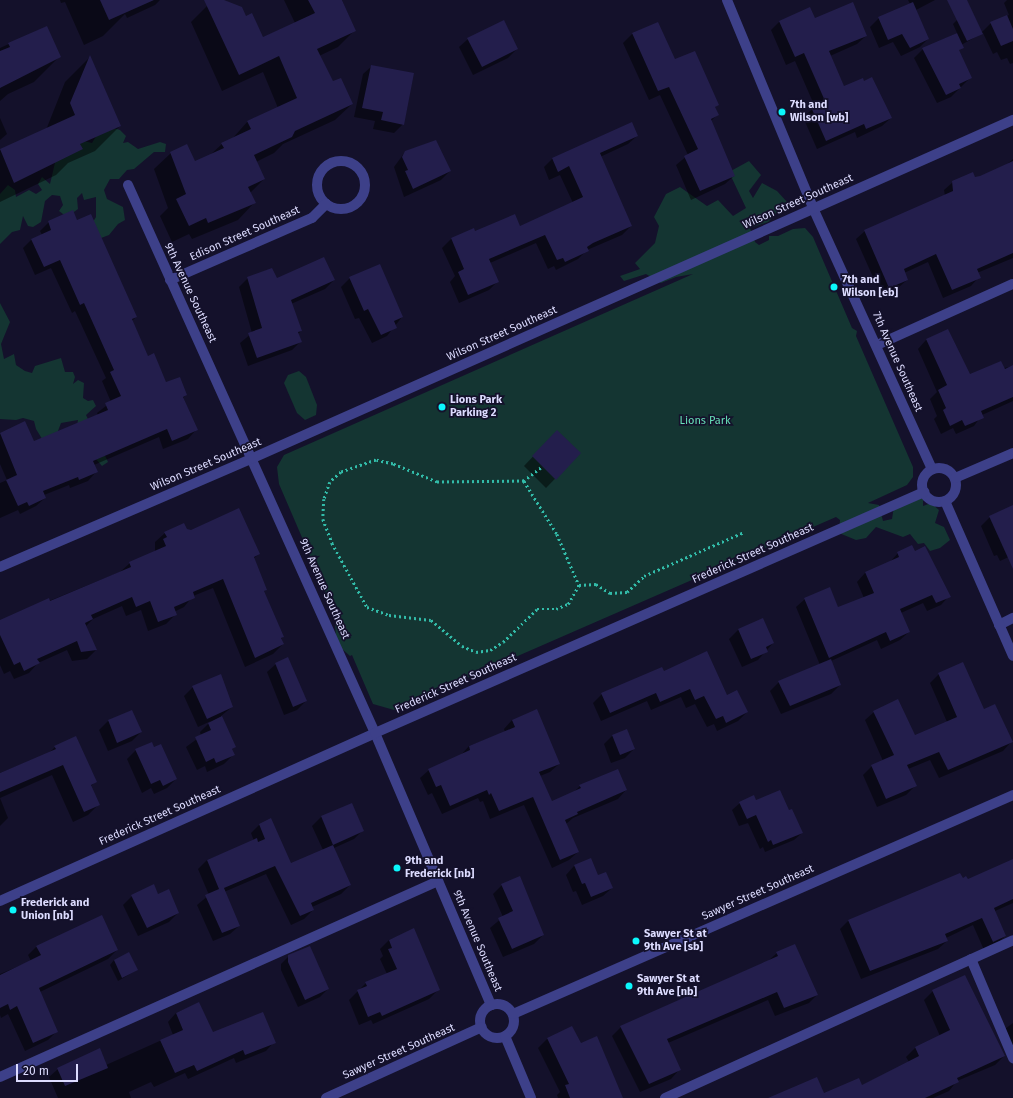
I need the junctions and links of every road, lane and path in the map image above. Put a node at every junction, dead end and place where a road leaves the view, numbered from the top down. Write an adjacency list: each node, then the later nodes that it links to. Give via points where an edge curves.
1 (728, 0): 5 (street, 7th Avenue Southeast)
2 (1013, 120): 5 (street, Wilson Street Southeast)
3 (128, 185): 6 (street, 9th Avenue Southeast)
4 (326, 204): 4 (street, via 340,210 356,205 361,199 365,184 364,176 354,164 338,160 323,168 316,182 317,190); 6 (street, Edison Street Southeast, via 312,218)
5 (813, 208): 8 (street, 7th Avenue Southeast); 10 (street, Wilson Street Southeast)
6 (170, 280): 10 (street, 9th Avenue Southeast)
7 (1013, 284): 8 (street)
8 (877, 345): 12 (street, 7th Avenue Southeast)
9 (1013, 453): 13 (street)
10 (253, 458): 18 (street, Wilson Street Southeast); 23 (street, 9th Avenue Southeast)
11 (541, 468): 14 (path)
12 (932, 470): 13 (street, via 946,469); 15 (street, via 922,481)
13 (955, 478): 16 (street, via 955,492)
14 (524, 481): 19 (path, via 557,534); 19 (path, via 437,482 393,464 376,460 341,472 330,482 324,499 323,519 332,543 367,607 389,615 431,620 462,646 476,652 490,650 503,642 537,609 556,609 568,604)
15 (924, 492): 16 (street, via 932,500); 23 (street, Frederick Street Southeast)
16 (945, 501): 21 (street)
17 (744, 532): 19 (path, via 644,576 627,592 610,593 596,584)
18 (0, 567)
19 (579, 585)
20 (1013, 618): 21 (street)
21 (999, 625): 22 (street)
22 (1013, 656)
23 (375, 733): 25 (street, 9th Avenue Southeast); 26 (street, Frederick Street Southeast)
24 (1013, 795): 30 (street, Sawyer Street Southeast)
25 (438, 882): 29 (street, 9th Avenue Southeast); 34 (street)
26 (0, 901)
27 (1013, 940): 28 (street)
28 (971, 959): 33 (street); 37 (street)
29 (491, 1005): 30 (street, via 506,1006); 31 (street, via 481,1014)
30 (513, 1014): 32 (street, via 514,1025)
31 (482, 1027): 32 (street, via 492,1037); 35 (street, Sawyer Street Southeast)
32 (505, 1036): 36 (street)
33 (1013, 1058)
34 (0, 1077)
35 (326, 1098)
36 (530, 1098)
37 (664, 1098)

